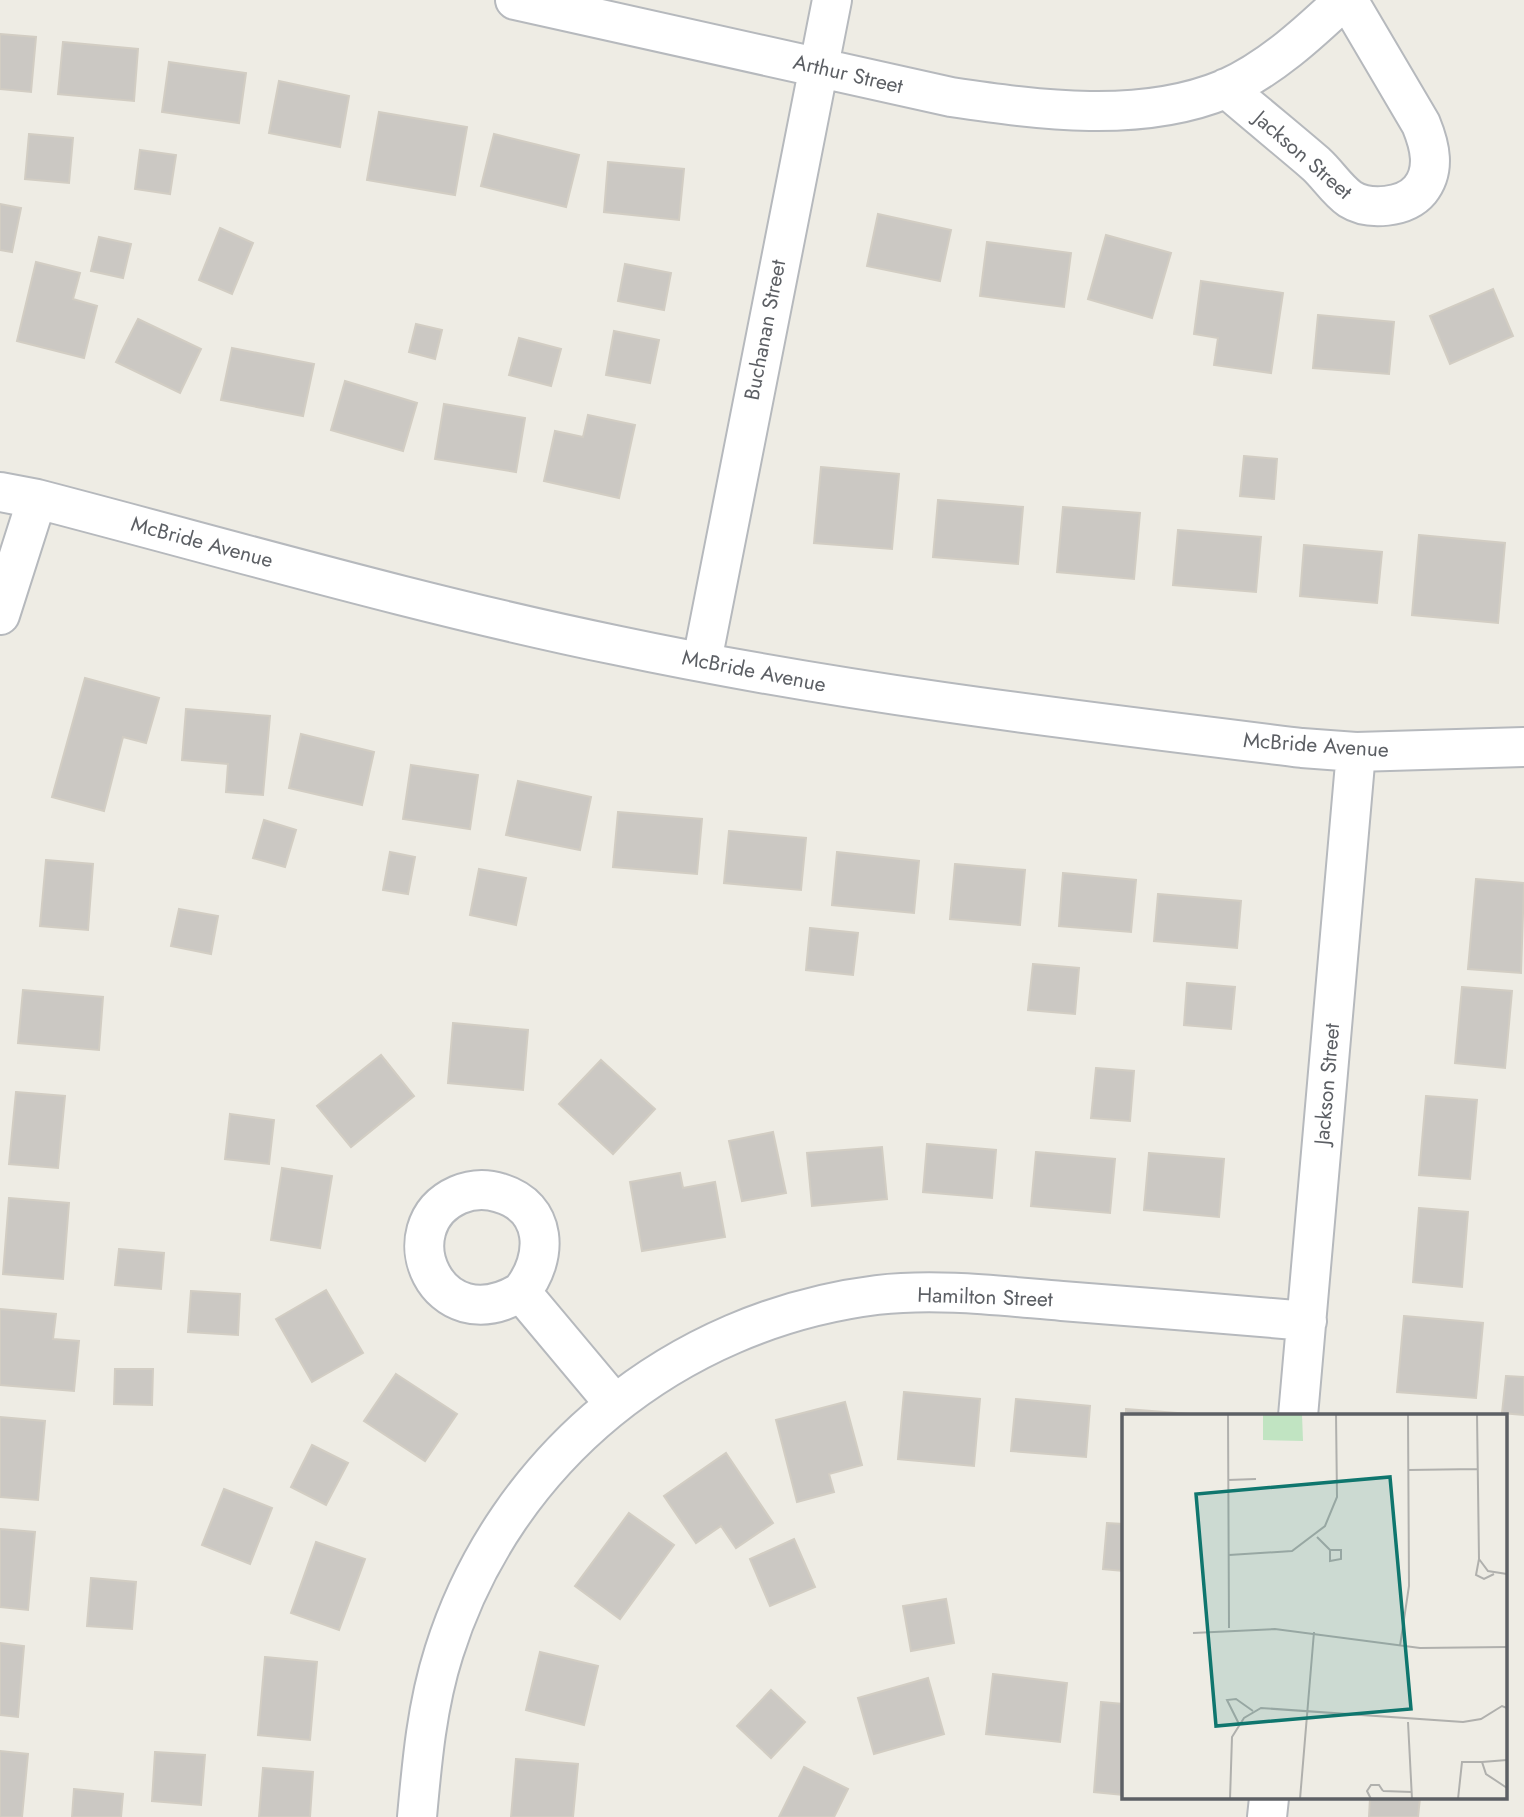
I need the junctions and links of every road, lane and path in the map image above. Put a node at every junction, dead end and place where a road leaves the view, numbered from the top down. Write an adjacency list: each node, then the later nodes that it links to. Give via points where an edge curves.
1 (515, 0): 4 (street, Arthur Street)
2 (832, 0): 4 (street, Buchanan Street)
3 (1346, 0): 5 (street, Jackson Street, via 1299,42); 5 (street, Jackson Street, via 1427,140 1430,168 1418,193 1391,205 1371,206 1350,198)
4 (817, 67): 6 (street, Arthur Street, via 951,97 1023,107 1112,110); 9 (street, Buchanan Street)
5 (1226, 88): 6 (street, Jackson Street)
6 (1185, 100)
7 (18, 495): 8 (street); 9 (street, McBride Avenue, via 425,601)
8 (0, 615)
9 (702, 661): 11 (street, McBride Avenue, via 860,691 1003,711)
10 (1524, 747): 11 (street, McBride Avenue)
11 (1356, 751): 13 (street, Jackson Street)
12 (521, 1292): 14 (street)
13 (1307, 1321): 14 (street, Hamilton Street, via 958,1292 878,1295 815,1306 739,1331 667,1366); 15 (street, Jackson Street)
14 (614, 1403): 16 (street, Hamilton Street, via 538,1477 510,1515 466,1595 432,1698)
15 (1298, 1414)
16 (417, 1817)

